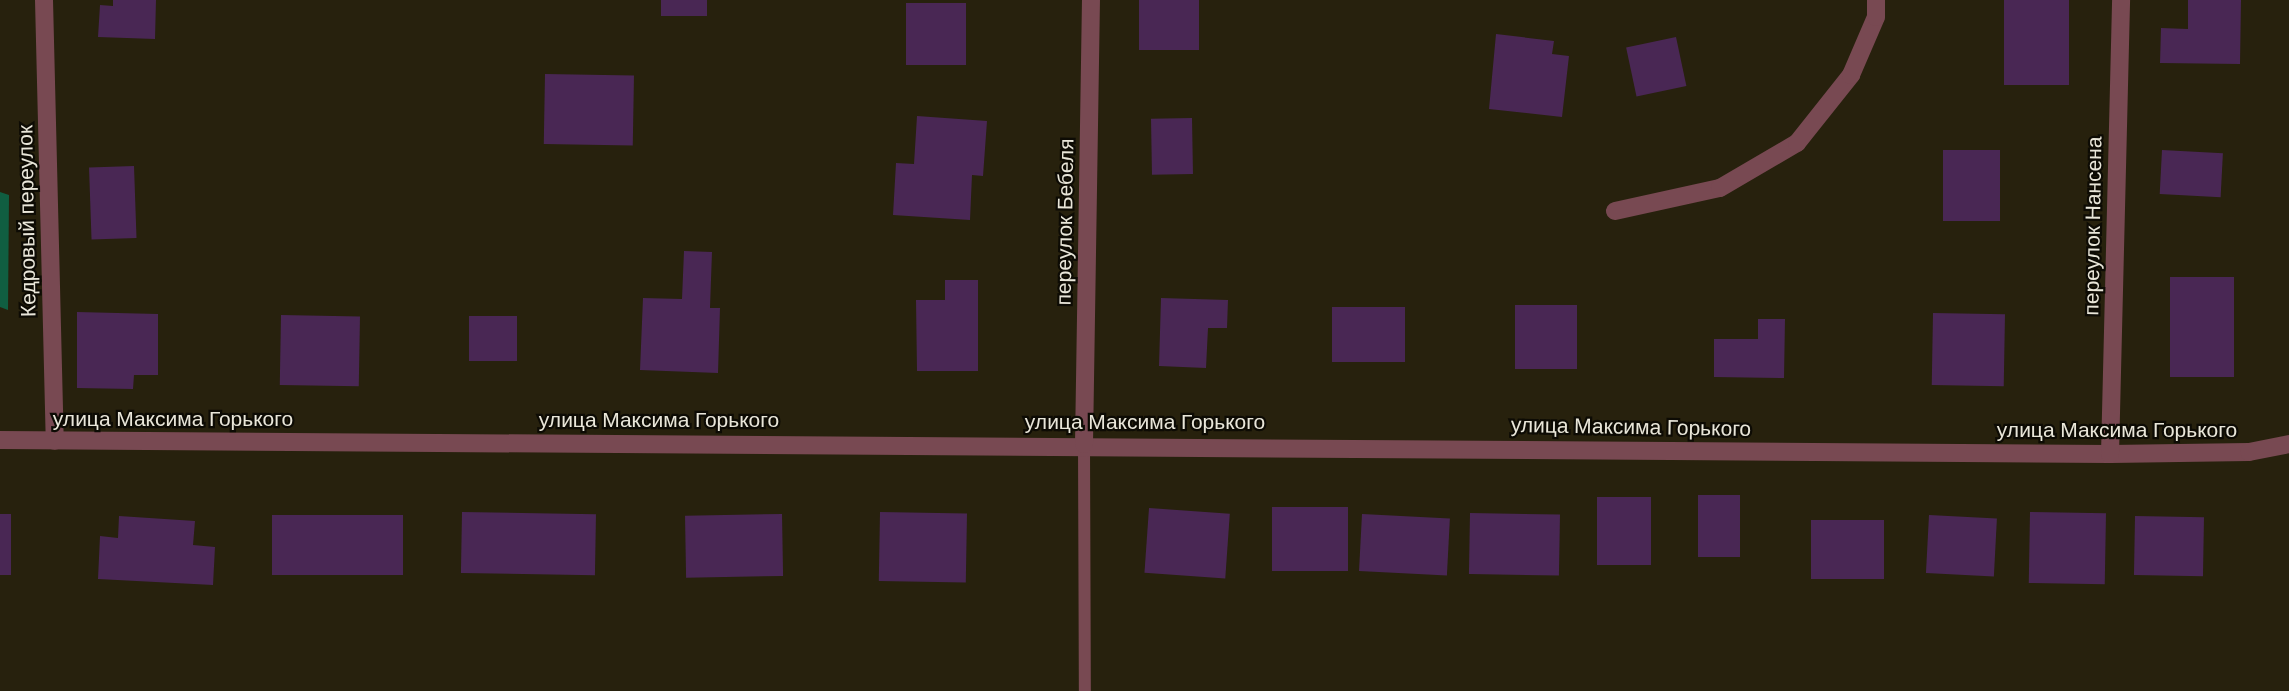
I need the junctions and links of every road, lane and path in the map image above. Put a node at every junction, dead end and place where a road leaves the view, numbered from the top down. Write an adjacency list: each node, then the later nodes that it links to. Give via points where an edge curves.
1 (44, 0): 7 (street, Кедровый переулок)
2 (1091, 0): 8 (street, переулок Бебеля)
3 (1876, 0): 5 (street, via 1876,17 1851,75 1797,143 1720,188)
4 (2121, 0): 10 (street, переулок Нансена)
5 (1615, 211)
6 (0, 440): 7 (street, улица Максима Горького)
7 (55, 441): 8 (street, улица Максима Горького)
8 (1084, 444): 10 (street, улица Максима Горького); 11 (lane)
9 (2289, 444): 10 (street, улица Максима Горького, via 2249,452)
10 (2110, 454)
11 (1085, 691)

